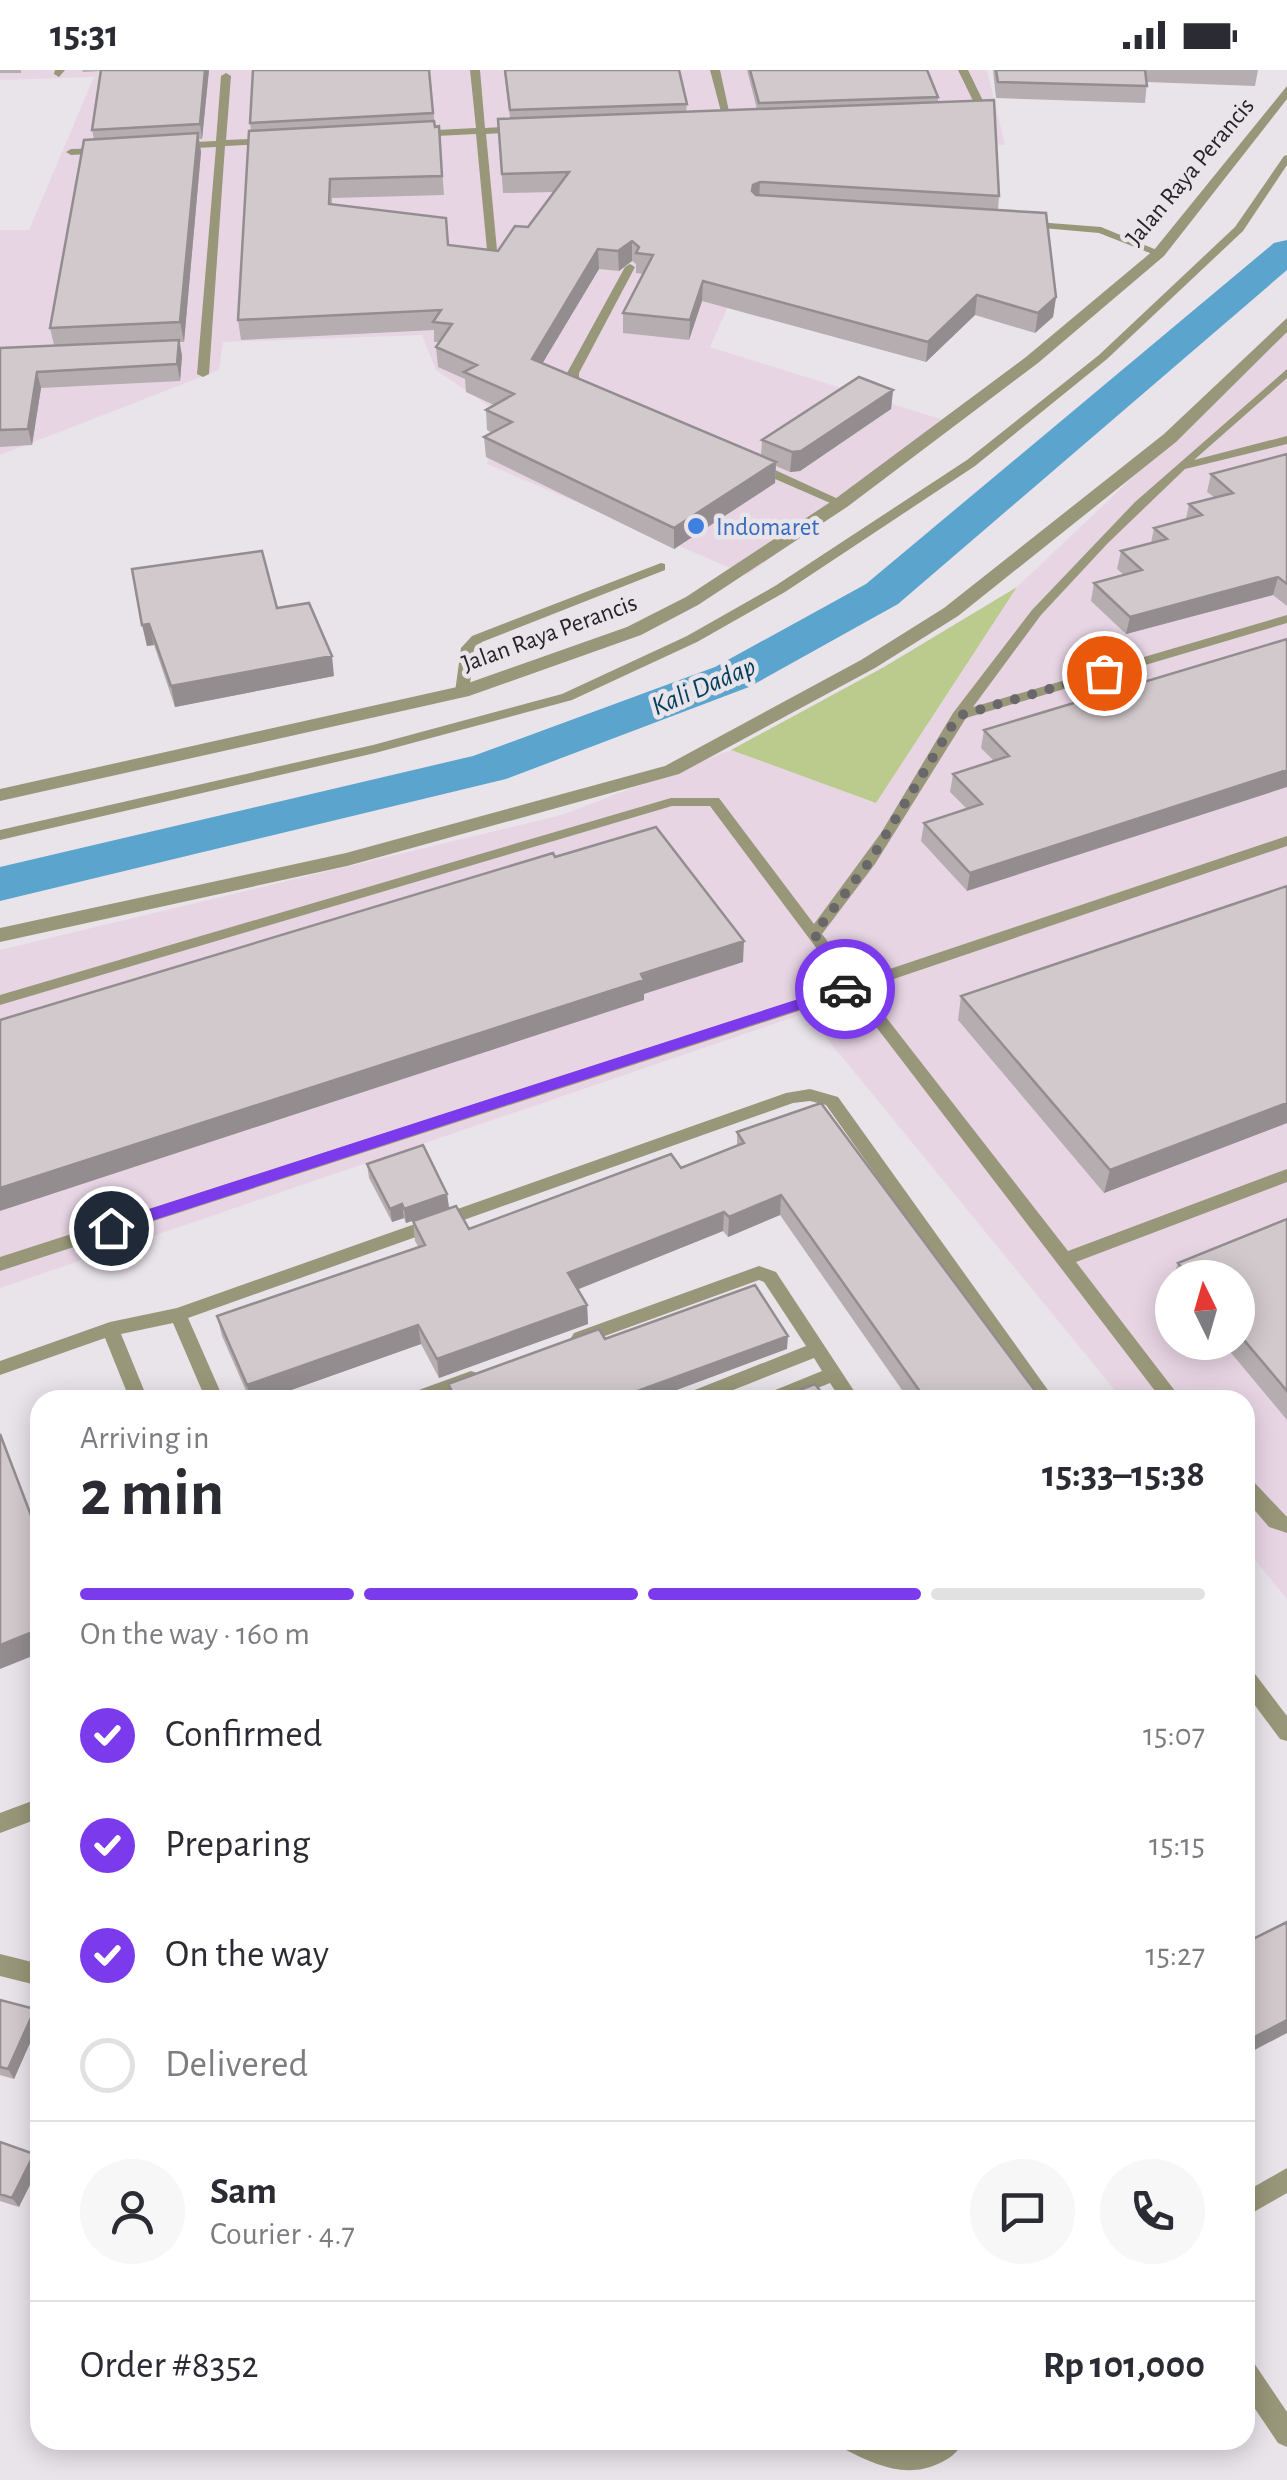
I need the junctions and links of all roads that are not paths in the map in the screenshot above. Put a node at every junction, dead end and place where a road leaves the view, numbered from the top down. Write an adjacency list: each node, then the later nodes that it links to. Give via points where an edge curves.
1 (475, 70): 11 (lane)
2 (715, 70): 7 (lane)
3 (963, 70): 6 (lane, via 980,115)
4 (226, 76): 14 (lane)
5 (1287, 90): 21 (street, Jalan Raya Perancis)
6 (960, 118)
7 (729, 122): 8 (lane); 9 (lane)
8 (748, 122)
9 (710, 123)
10 (536, 129): 11 (lane)
11 (479, 131): 12 (lane); 20 (lane)
12 (399, 134)
13 (279, 140): 14 (lane)
14 (220, 143): 15 (lane); 25 (lane)
15 (164, 146)
16 (127, 149): 17 (lane)
17 (71, 152)
18 (1287, 158): 38 (lane, via 1239,229 1103,357 971,463 692,639 567,697)
19 (1010, 223): 21 (lane, via 1100,230)
20 (492, 250)
21 (1158, 253): 32 (street, Jalan Raya Perancis, via 1032,360)
22 (630, 268): 28 (lane, via 573,373 573,382)
23 (1287, 323): 41 (street, via 1170,438 951,612 672,770 347,859)
24 (187, 348): 25 (lane)
25 (206, 348): 27 (lane)
26 (1287, 372): 31 (lane)
27 (203, 374)
28 (606, 401)
29 (1287, 440): 31 (lane)
30 (734, 456): 32 (lane)
31 (1182, 467): 36 (lane, via 1033,619)
32 (840, 503): 35 (street, Jalan Raya Perancis, via 634,630)
33 (661, 566): 35 (lane, via 477,639 468,648)
34 (1287, 619): 36 (lane)
35 (462, 692): 37 (street, Jalan Raya Perancis)
36 (958, 716): 40 (lane, via 870,861)
37 (0, 795)
38 (0, 835)
39 (1287, 842): 42 (lane)
40 (814, 934): 42 (lane); 43 (lane, via 714,801 692,800)
41 (0, 935)
42 (854, 986): 45 (lane); 46 (lane)
43 (0, 1000)
44 (1287, 1176): 45 (lane)
45 (1064, 1260): 61 (lane)
46 (0, 1264)
47 (178, 1315): 48 (lane); 55 (lane); 60 (lane, via 810,1095 832,1101)
48 (110, 1329): 51 (lane); 54 (lane)
49 (557, 1346): 50 (lane, via 759,1273 770,1277)
50 (818, 1349): 53 (lane); 57 (lane)
51 (0, 1368)
52 (484, 1373): 56 (lane)
53 (834, 1374): 58 (lane); 59 (lane)
54 (136, 1390)
55 (210, 1390)
56 (438, 1390)
57 (713, 1390)
58 (794, 1390)
59 (845, 1390)
60 (1039, 1390)
61 (1165, 1390)
62 (1255, 1497): 63 (lane)
63 (1287, 1525)
64 (1255, 1689): 65 (lane)
65 (1287, 1732)
66 (30, 1812): 67 (lane)
67 (0, 1822)
68 (0, 1965): 69 (lane)
69 (30, 1972)
70 (1287, 2180): 71 (lane)
71 (1255, 2199)
72 (1255, 2387): 73 (lane)
73 (1287, 2434)
74 (872, 2450): 75 (lane, via 893,2461)
75 (941, 2450)

